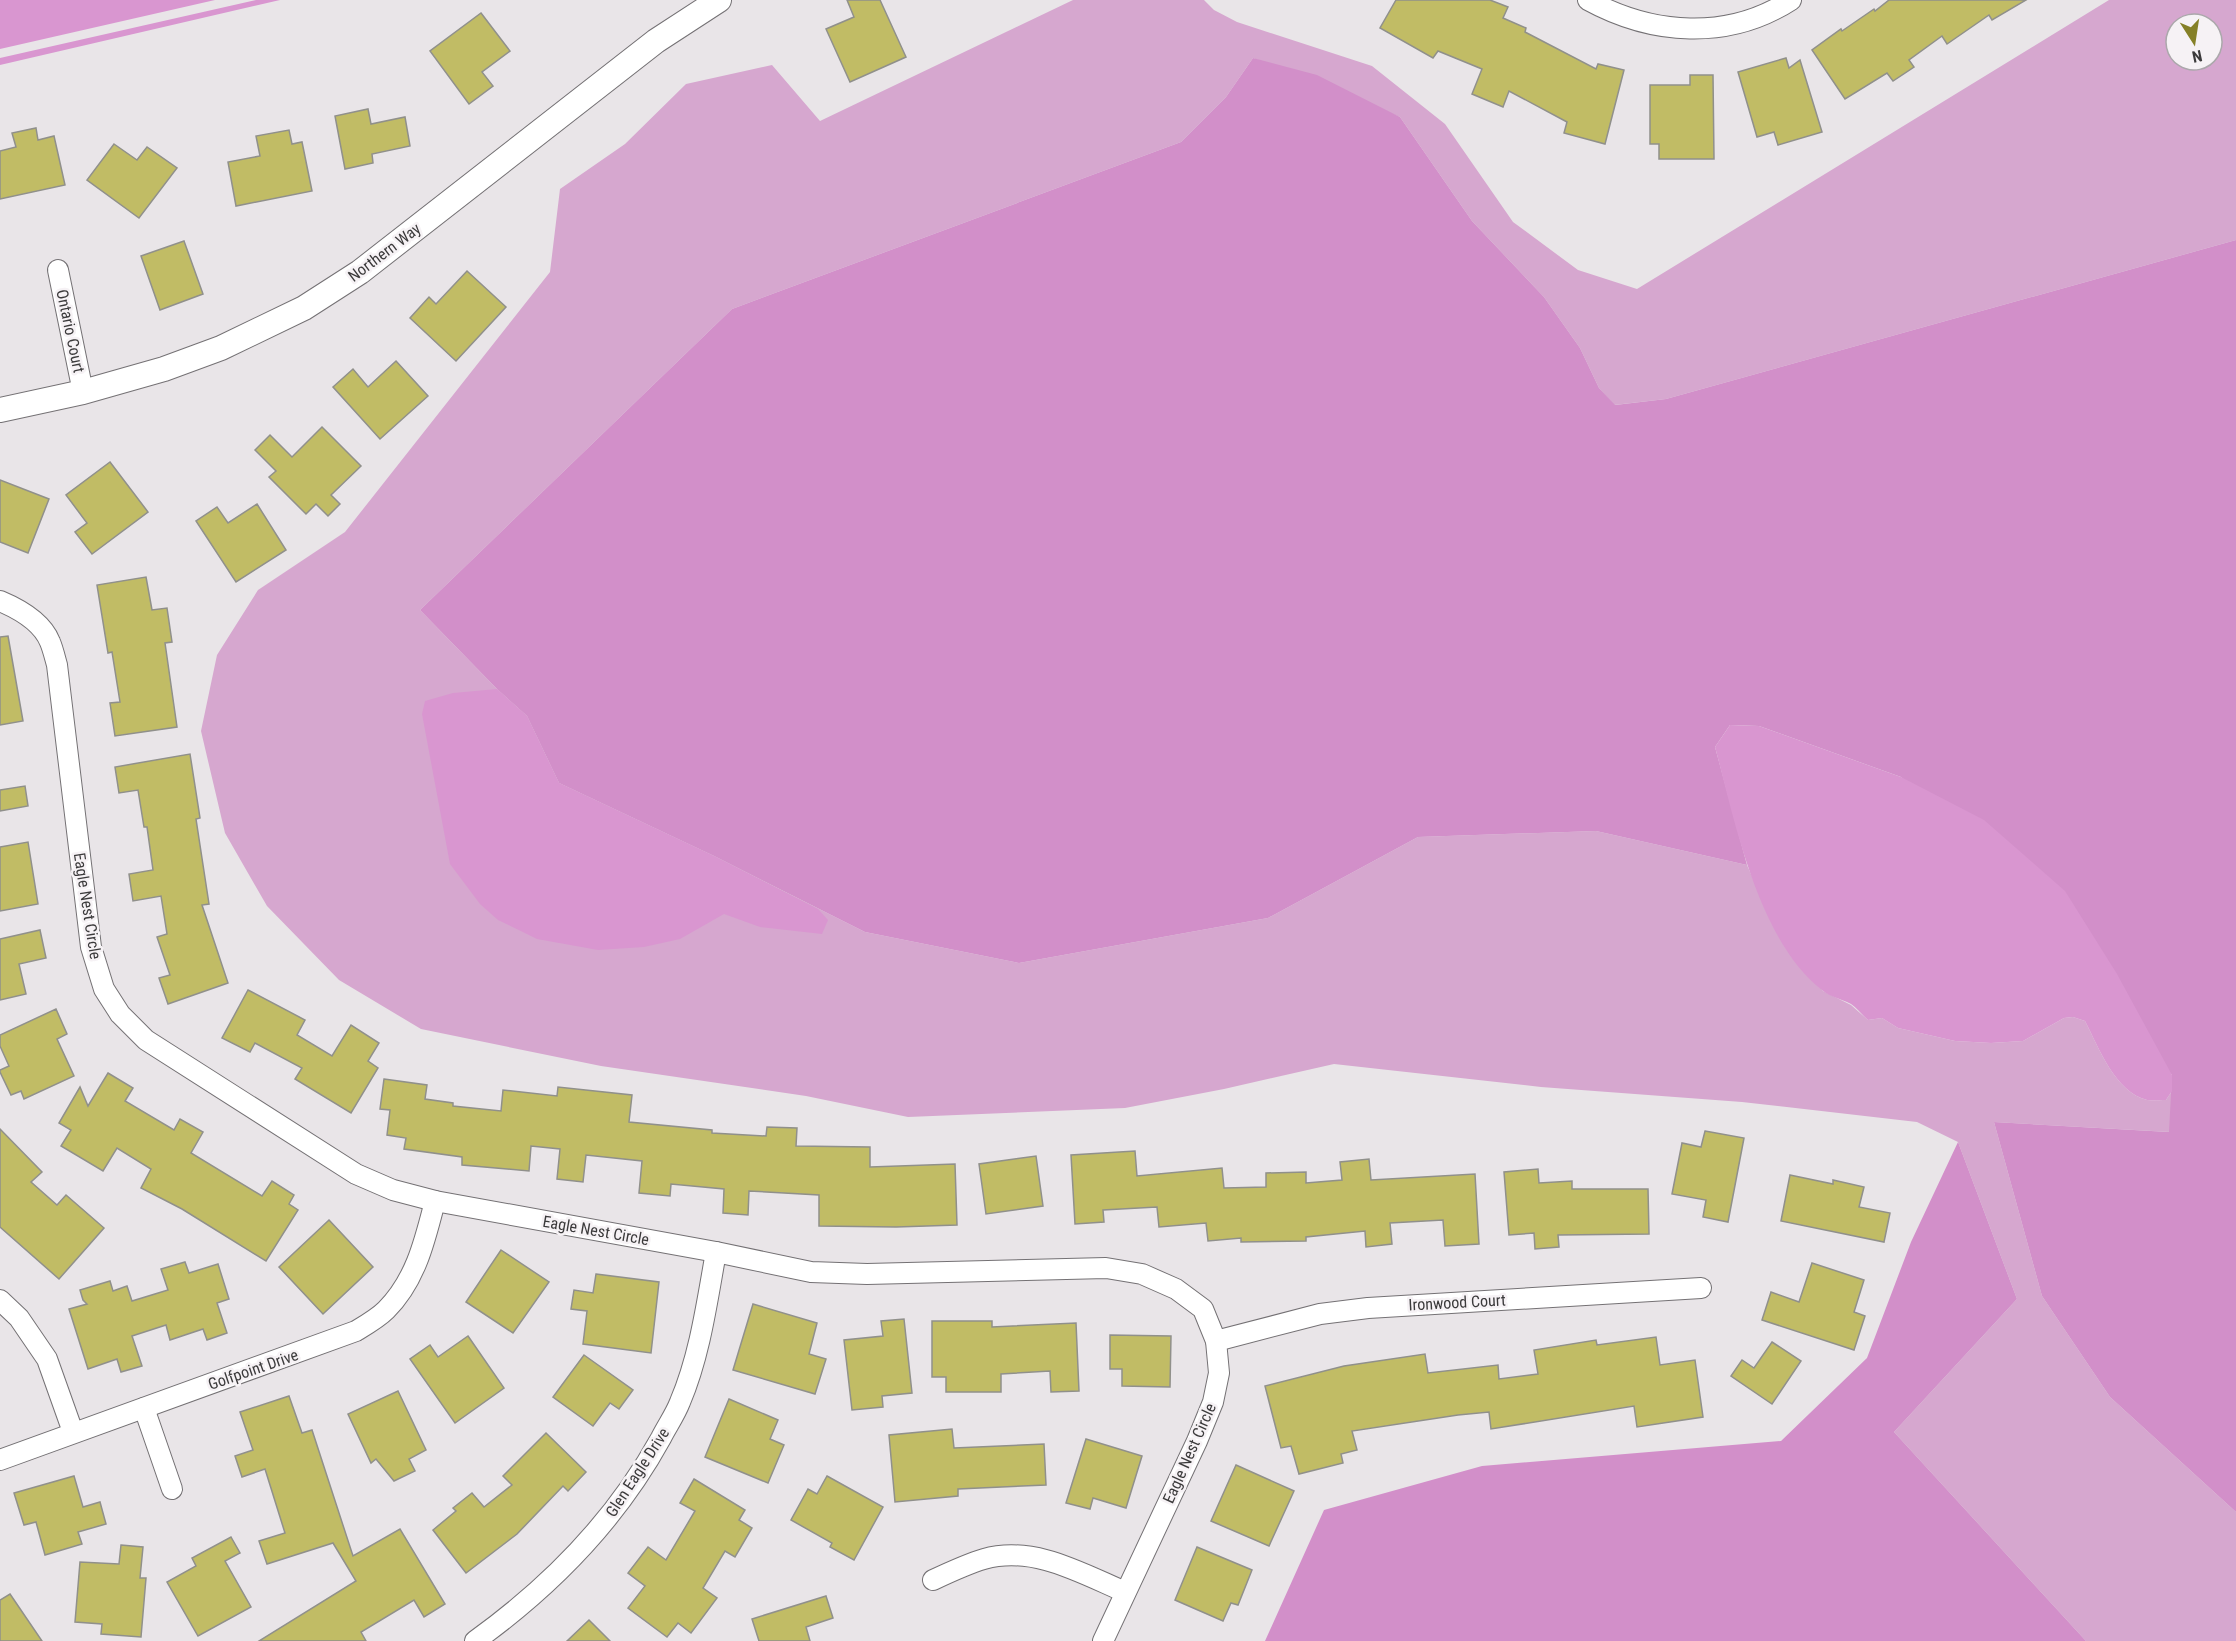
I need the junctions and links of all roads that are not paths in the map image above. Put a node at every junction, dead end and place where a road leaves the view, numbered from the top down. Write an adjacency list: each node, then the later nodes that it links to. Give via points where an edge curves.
1 (719, 0): 5 (street, Northern Way, via 657,41 360,272 304,308 221,348)
2 (1588, 0): 3 (street, via 1641,23 1676,28 1711,28 1745,22)
3 (1791, 0)
4 (58, 270): 5 (street, Ontario Court)
5 (83, 392): 6 (street, Northern Way)
6 (0, 410)
7 (0, 601): 8 (street, Eagle Nest Circle, via 16,607 38,625 50,641 57,665 91,947 104,988 120,1014 146,1040 356,1174 393,1190)
8 (435, 1201): 9 (street, Eagle Nest Circle); 13 (street, Golfpoint Drive, via 421,1254 386,1311 334,1340)
9 (716, 1252): 12 (street, Eagle Nest Circle, via 811,1272 1106,1268 1142,1274 1176,1288 1203,1309); 19 (street, Glen Eagle Drive, via 698,1346 680,1403 649,1459 603,1525 543,1587)
10 (1701, 1288): 12 (street, Ironwood Court, via 1368,1308 1320,1314)
11 (0, 1300): 14 (street, via 19,1318 47,1359)
12 (1216, 1341): 18 (street, Eagle Nest Circle, via 1219,1373 1213,1402)
13 (144, 1408): 14 (street, Golfpoint Drive); 16 (street)
14 (74, 1432): 15 (street, Golfpoint Drive)
15 (0, 1460)
16 (172, 1489)
17 (933, 1580): 18 (street, via 986,1558 1020,1555 1053,1561)
18 (1125, 1592): 20 (street, Eagle Nest Circle)
19 (485, 1638)
20 (1103, 1641)

